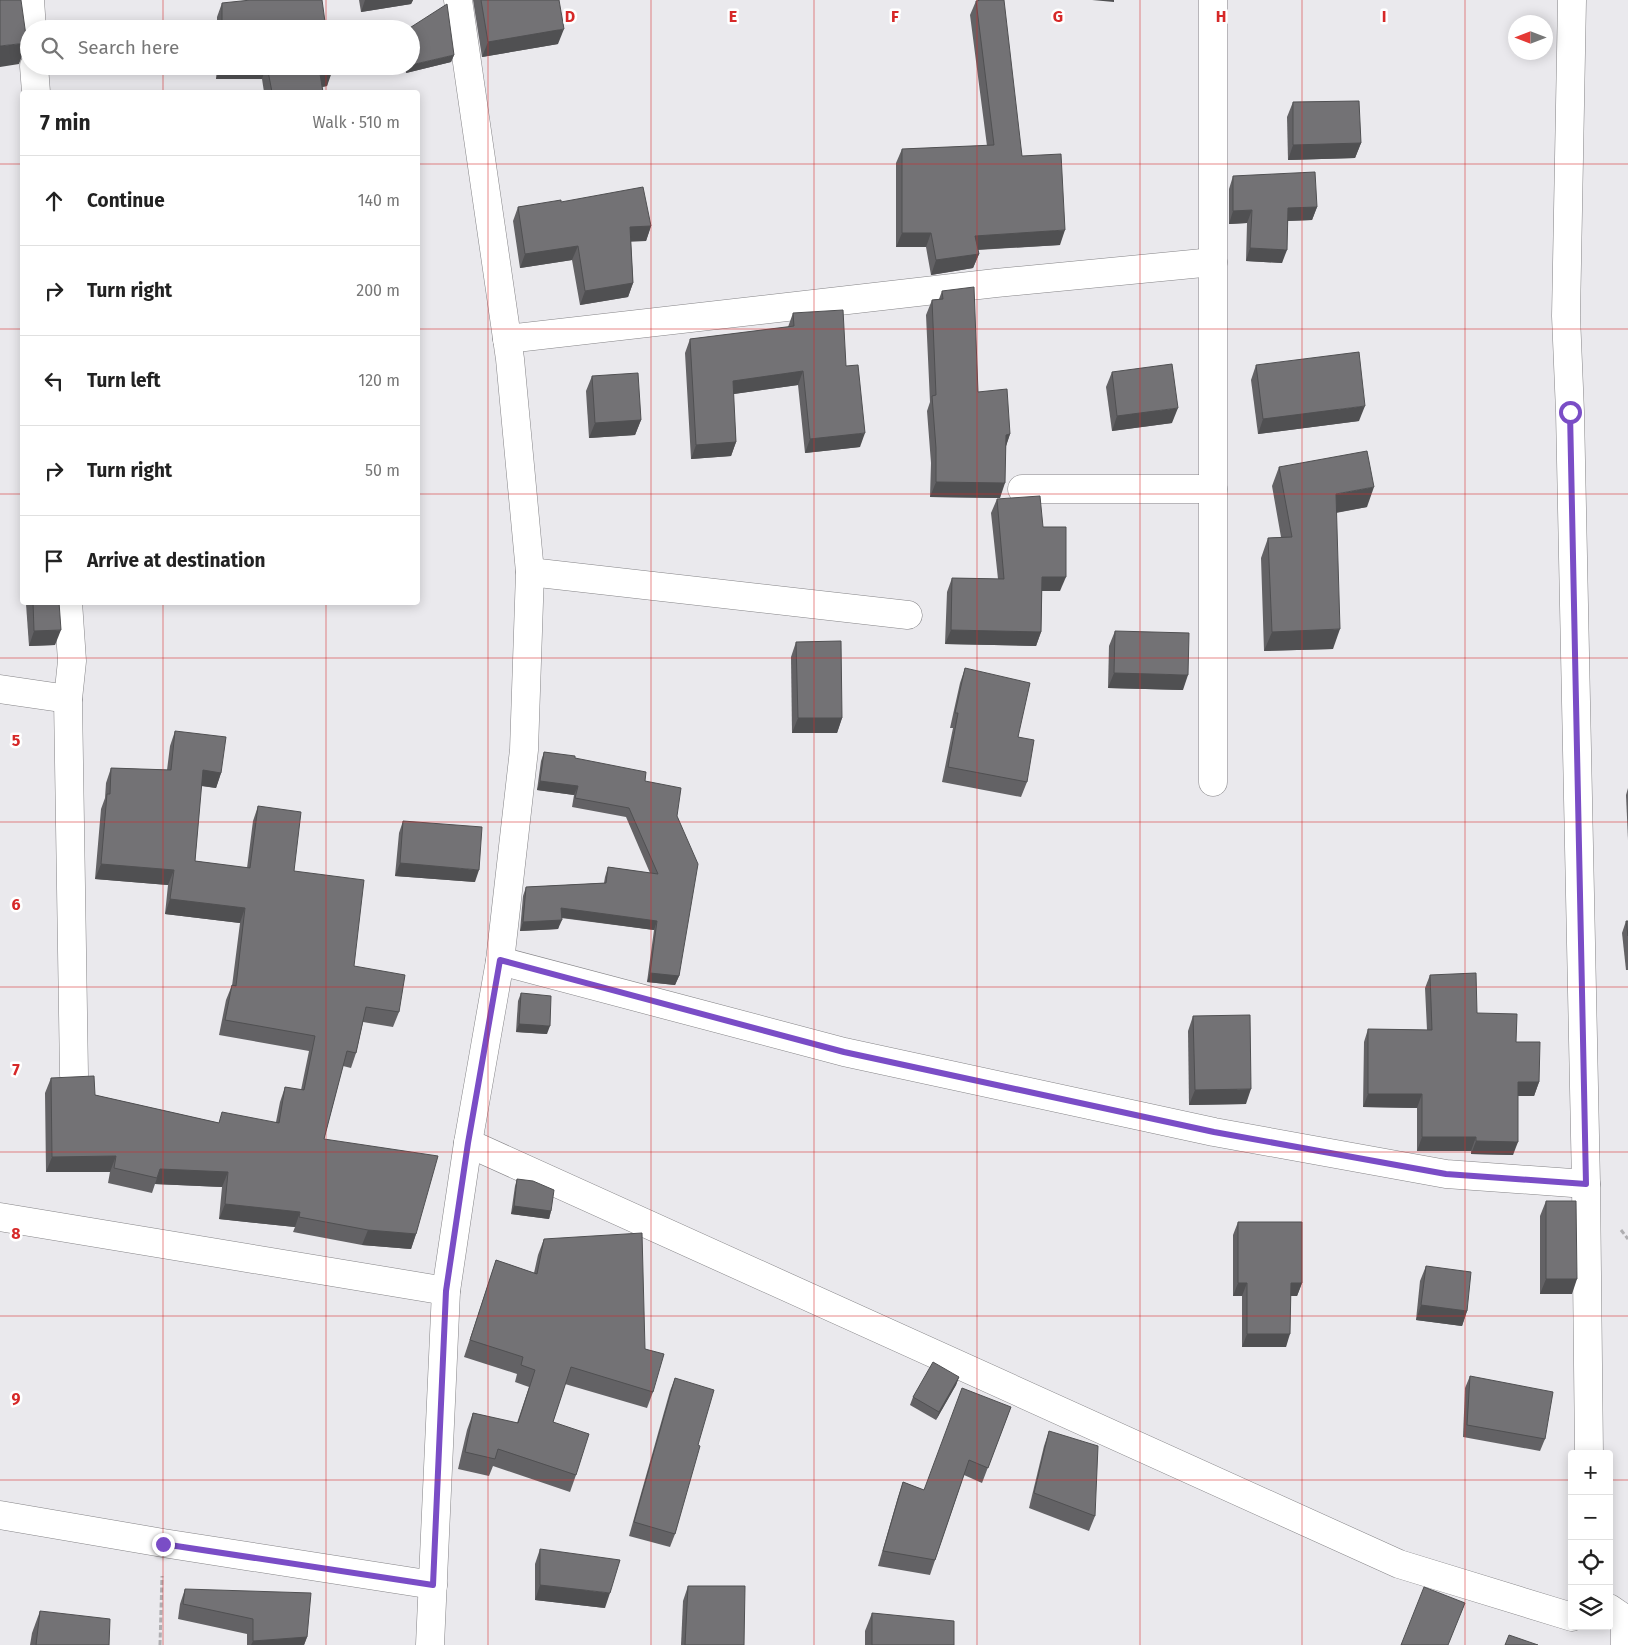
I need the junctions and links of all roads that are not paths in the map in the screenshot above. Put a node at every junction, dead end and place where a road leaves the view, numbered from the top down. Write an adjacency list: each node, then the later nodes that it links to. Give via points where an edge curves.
1 (30, 0): 5 (street)
2 (458, 0): 9 (street)
3 (1213, 0): 8 (street)
4 (1572, 0): 21 (street, via 1566,316)
5 (31, 20)
6 (35, 75): 7 (street)
7 (36, 90)
8 (1213, 262): 9 (street, via 996,283); 11 (street)
9 (507, 339): 12 (street)
10 (1022, 489): 11 (street)
11 (1213, 489): 17 (street)
12 (530, 572): 14 (street); 18 (street, via 524,750)
13 (68, 605): 16 (street, via 72,661)
14 (908, 615)
15 (0, 689): 16 (street)
16 (68, 699): 19 (street)
17 (1213, 782)
18 (500, 960): 20 (street); 21 (street, via 844,1052 1214,1132 1446,1174)
19 (74, 1075)
20 (468, 1143): 23 (street); 28 (street, via 1399,1564)
21 (1586, 1184): 24 (street)
22 (0, 1217): 23 (street)
23 (446, 1291): 26 (street)
24 (1589, 1450)
25 (0, 1515): 26 (street, via 163,1544)
26 (433, 1585): 29 (street)
27 (1613, 1611): 30 (street, via 1625,1619)
28 (1568, 1616)
29 (430, 1645)
30 (1625, 1645)

